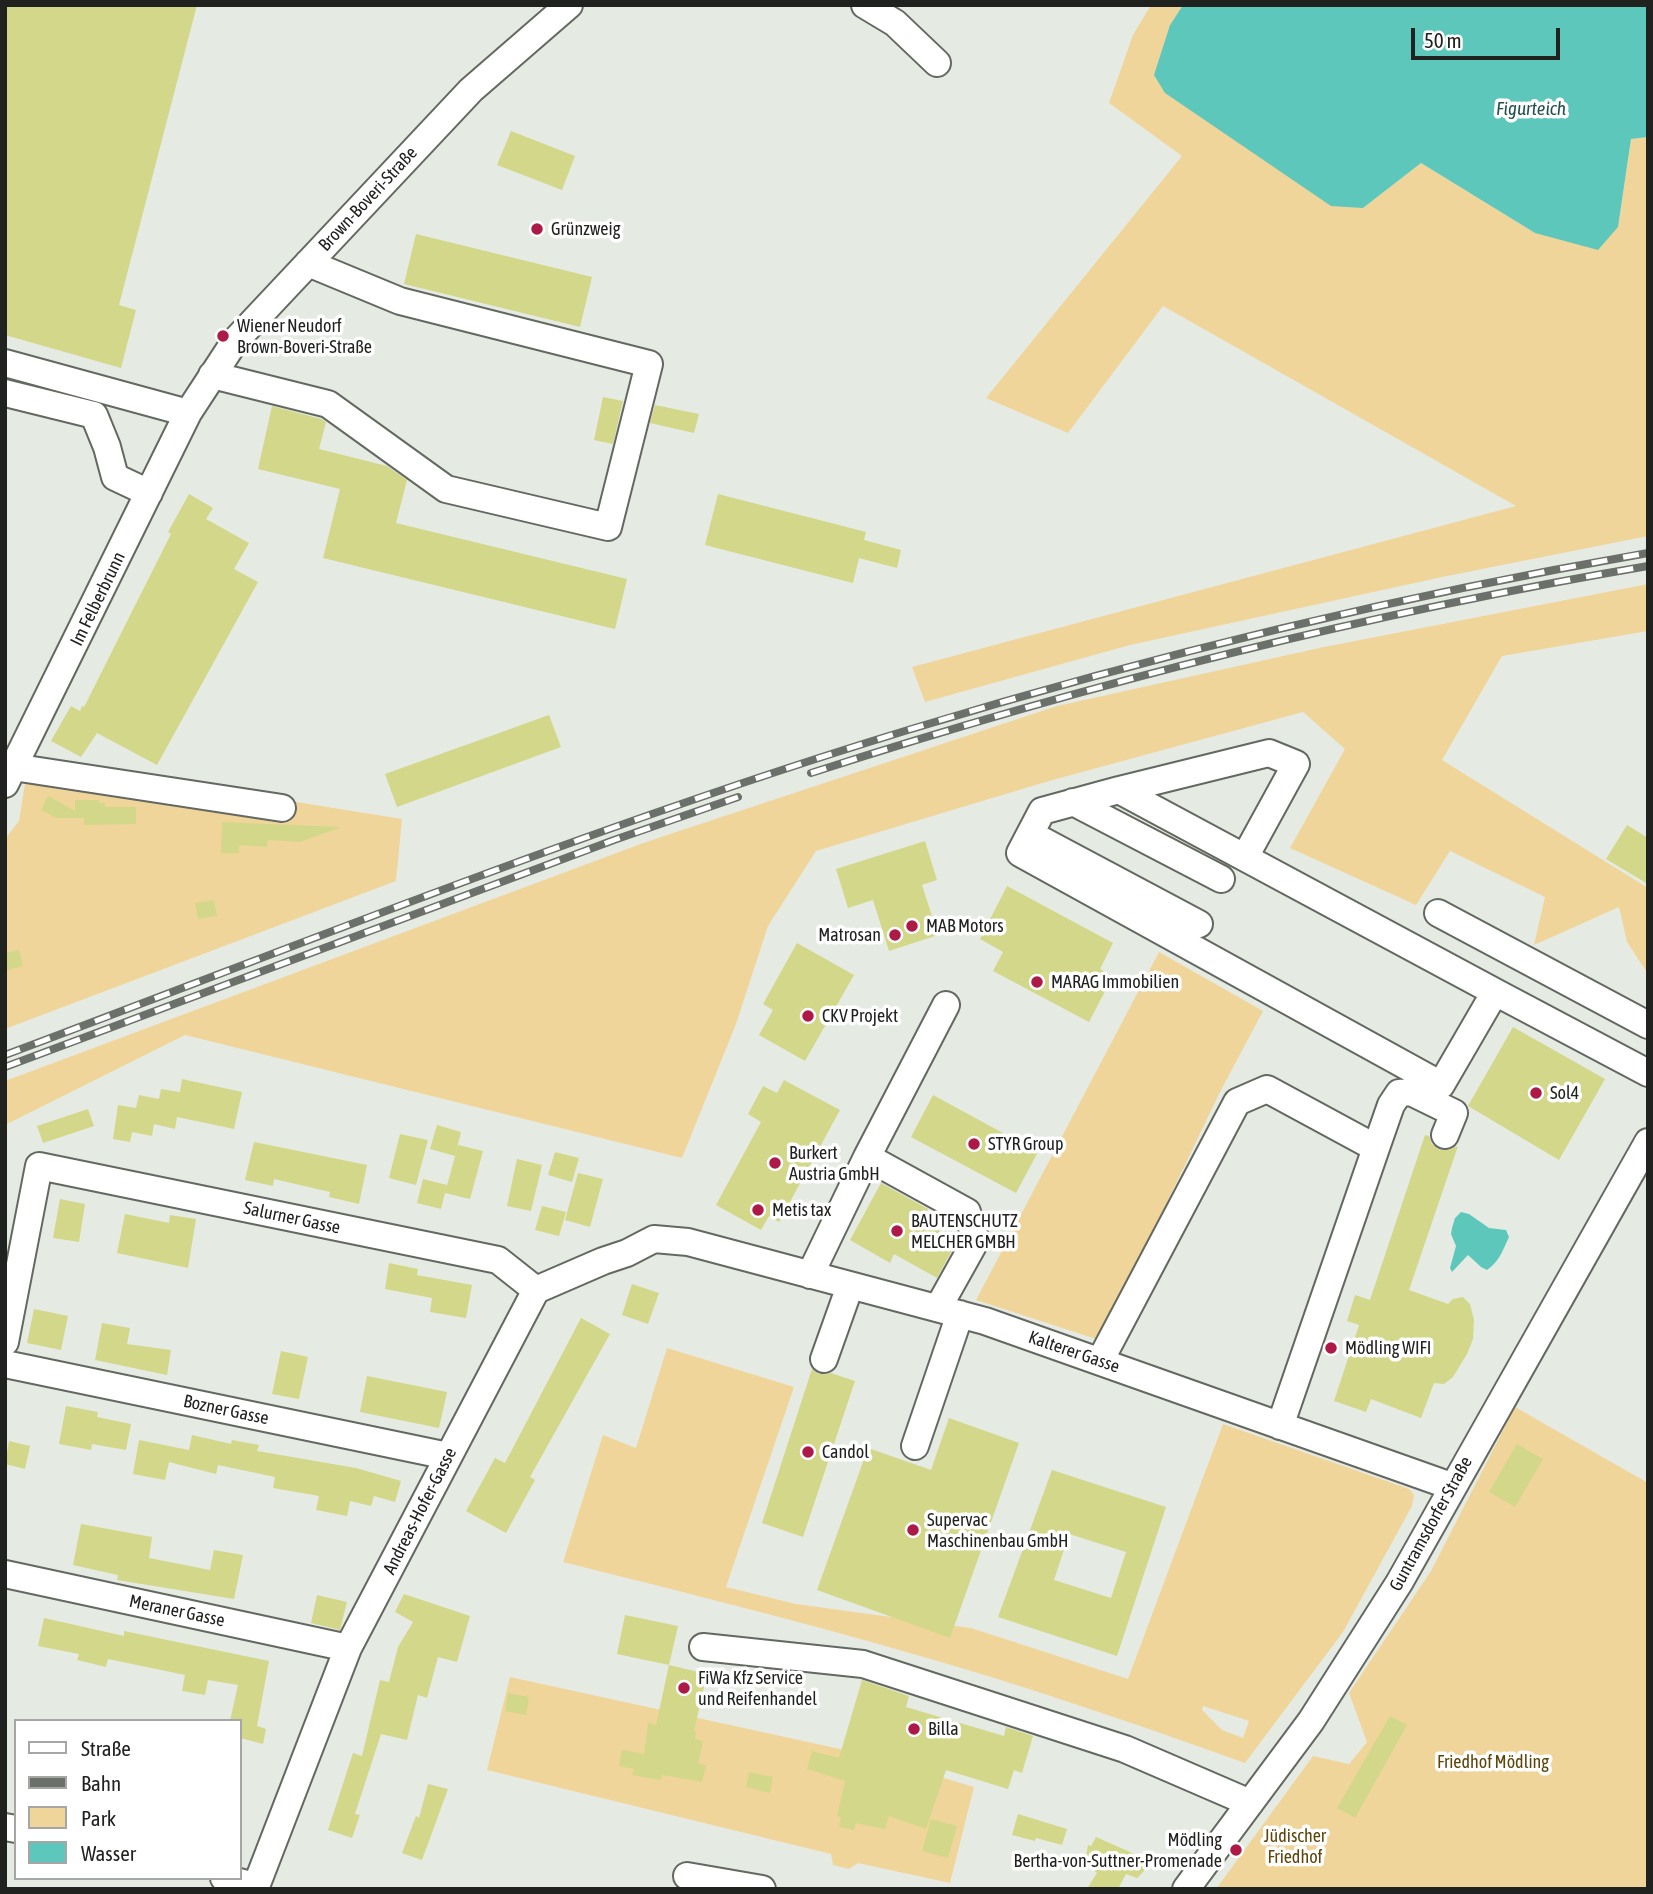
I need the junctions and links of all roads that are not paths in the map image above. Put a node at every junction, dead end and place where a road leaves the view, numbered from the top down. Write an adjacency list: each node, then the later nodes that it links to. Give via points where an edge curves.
1 (569, 5): 4 (street, Brown-Boveri-Straße, via 471,90)
2 (865, 5): 3 (street, via 895,23)
3 (937, 63)
4 (308, 263): 6 (street, Brown-Boveri-Straße, via 235,341); 6 (street, via 400,301 649,365 608,527 446,489 328,404)
5 (5, 363): 8 (street)
6 (212, 375): 8 (street, Brown-Boveri-Straße)
7 (5, 393): 9 (street, via 94,415 115,477)
8 (188, 413): 9 (street, Im Felberbrunn)
9 (149, 494): 10 (street, Im Felberbrunn)
10 (9, 775): 13 (street)
11 (1119, 790): 12 (street); 15 (street); 15 (street, via 1269,753 1296,764)
12 (1073, 802): 14 (street, via 1042,811); 16 (street)
13 (282, 808)
14 (1030, 834): 18 (street); 19 (street, via 1020,853 1441,1085)
15 (1244, 857): 19 (street)
16 (1220, 879)
17 (1438, 913): 21 (street)
18 (1199, 924)
19 (1495, 992): 22 (street)
20 (946, 1005): 26 (street)
21 (1648, 1025)
22 (1648, 1073)
23 (1445, 1135): 25 (street, via 1454,1114 1411,1092 1399,1093)
24 (1648, 1143): 38 (street, Guntramsdorfer Straße)
25 (1376, 1148): 33 (street, via 1267,1090 1237,1102); 35 (street)
26 (867, 1157): 27 (street); 30 (street, via 967,1212 976,1240)
27 (810, 1275): 28 (street, Kalterer Gasse); 29 (street, Kalterer Gasse, via 688,1242 653,1239)
28 (850, 1286): 30 (street, Kalterer Gasse); 32 (street)
29 (536, 1290): 31 (street, Salurner Gasse, via 498,1260 39,1166); 37 (street, Andreas-Hofer-Gasse)
30 (949, 1311): 33 (street, Kalterer Gasse); 36 (street)
31 (5, 1342)
32 (824, 1359)
33 (1100, 1361): 35 (street, Kalterer Gasse, via 1210,1413)
34 (5, 1364): 37 (street, Bozner Gasse)
35 (1280, 1426): 38 (street, Kalterer Gasse)
36 (915, 1446)
37 (448, 1456): 41 (street, Andreas-Hofer-Gasse)
38 (1451, 1486): 42 (street, Guntramsdorfer Straße, via 1399,1583 1311,1721)
39 (5, 1574): 41 (street, Meraner Gasse)
40 (703, 1647): 42 (street, via 863,1664 987,1694)
41 (348, 1648): 45 (street, Andreas-Hofer-Gasse)
42 (1251, 1803): 47 (street, Guntramsdorfer Straße)
43 (687, 1876): 46 (street)
44 (231, 1880): 45 (street)
45 (255, 1887)
46 (762, 1889)
47 (1186, 1889)

